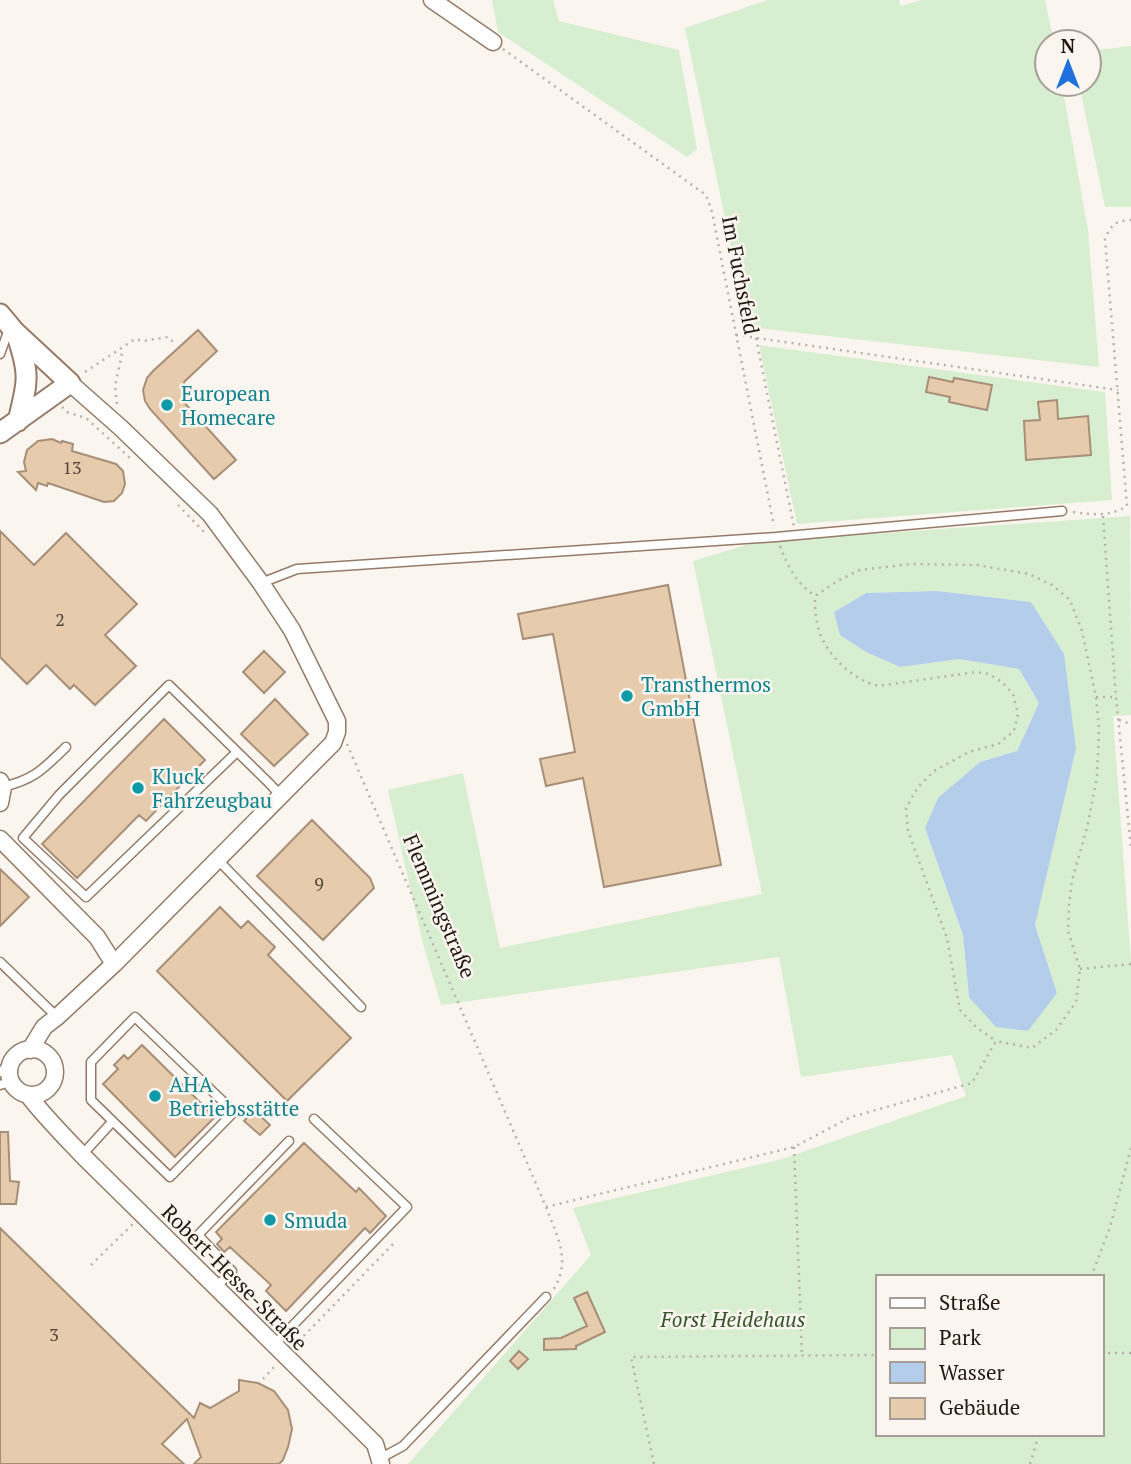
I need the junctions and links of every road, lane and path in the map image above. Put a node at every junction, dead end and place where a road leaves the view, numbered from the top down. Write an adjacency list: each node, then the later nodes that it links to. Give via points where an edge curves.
1 (432, 0): 2 (street)
2 (493, 42): 5 (path, Im Fuchsfeld, via 706,195)
3 (1131, 220): 11 (path, via 1119,220 1105,239)
4 (8, 324): 9 (lane); 10 (street); 13 (street, via 27,372)
5 (736, 335): 6 (path); 22 (path, Im Fuchsfeld)
6 (756, 338): 11 (path); 20 (path)
7 (175, 344): 8 (path, via 168,337 135,339)
8 (124, 347): 10 (path); 14 (path, via 115,386)
9 (0, 354)
10 (78, 378): 12 (street); 14 (street)
11 (1118, 390): 19 (path, via 1126,506)
12 (53, 396): 13 (street); 16 (path, via 67,412 86,418)
13 (18, 421): 15 (street)
14 (121, 428): 23 (street, via 210,514)
15 (0, 433)
16 (135, 463)
17 (173, 500): 21 (path)
18 (1062, 511): 19 (path); 20 (lane)
19 (1103, 516): 25 (path)
20 (795, 534): 22 (lane)
21 (206, 535)
22 (776, 537): 23 (lane, via 298,569); 24 (path, Im Fuchsfeld, via 788,569)
23 (261, 583): 29 (street, via 292,630 337,721)
24 (815, 596): 26 (path, via 860,570 911,564 977,565 1029,574 1070,600 1082,631); 43 (path, via 820,634 835,659 864,683 878,686 976,672 989,674 1013,694 1018,714 1014,731 998,744 969,752 934,771 906,808 908,831 947,938 960,1010)
25 (1116, 696): 26 (path); 27 (path)
26 (1096, 697): 40 (path, via 1097,777 1069,905 1068,931)
27 (1119, 720): 28 (path); 35 (path)
28 (1131, 724)
29 (337, 732): 33 (street, via 333,743); 56 (path, Flemmingstraße, via 349,746)
30 (66, 747): 32 (lane, via 35,776)
31 (237, 752): 31 (lane, via 169,685 58,795 23,838 86,897); 33 (lane)
32 (1, 791)
33 (281, 796): 36 (street)
34 (0, 839): 38 (street, via 97,937)
35 (1131, 848)
36 (218, 860): 38 (street); 41 (lane)
37 (0, 962): 42 (lane)
38 (114, 964): 42 (street)
39 (1131, 964): 40 (path)
40 (1080, 970): 43 (path, via 1076,1002 1056,1030 1032,1048)
41 (361, 1007)
42 (57, 1017): 44 (street, via 44,1027); 45 (street)
43 (996, 1041): 53 (path, via 972,1083 851,1117)
44 (30, 1050): 45 (street); 46 (street, via 18,1054)
45 (47, 1055): 47 (street, via 55,1069)
46 (5, 1076): 48 (street)
47 (46, 1090): 48 (street); 51 (street)
48 (27, 1095): 51 (street, Robert-Hesse-Straße)
49 (314, 1119): 63 (lane, via 407,1207)
50 (112, 1122): 50 (lane, via 170,1177 234,1112 135,1017 91,1062 91,1100); 55 (lane)
51 (53, 1123): 55 (street, Robert-Hesse-Straße)
52 (289, 1141): 61 (lane, via 198,1235 232,1270)
53 (794, 1147): 56 (path); 67 (path)
54 (1131, 1148): 60 (path)
55 (82, 1155): 57 (street, Robert-Hesse-Straße)
56 (546, 1207): 62 (path, Flemmingstraße, via 564,1266)
57 (142, 1214): 59 (path); 61 (street, Robert-Hesse-Straße)
58 (396, 1241): 63 (path)
59 (92, 1265)
60 (1092, 1275)
61 (216, 1287): 63 (street, Robert-Hesse-Straße)
62 (545, 1297): 70 (lane, via 403,1446)
63 (279, 1350): 68 (path); 70 (street, Robert-Hesse-Straße, via 375,1444)
64 (1103, 1353): 65 (path)
65 (1131, 1353)
66 (876, 1355): 67 (path)
67 (802, 1356): 71 (path, via 631,1357)
68 (263, 1378)
69 (1038, 1436): 72 (path)
70 (381, 1461)
71 (654, 1464)
72 (1030, 1464)

